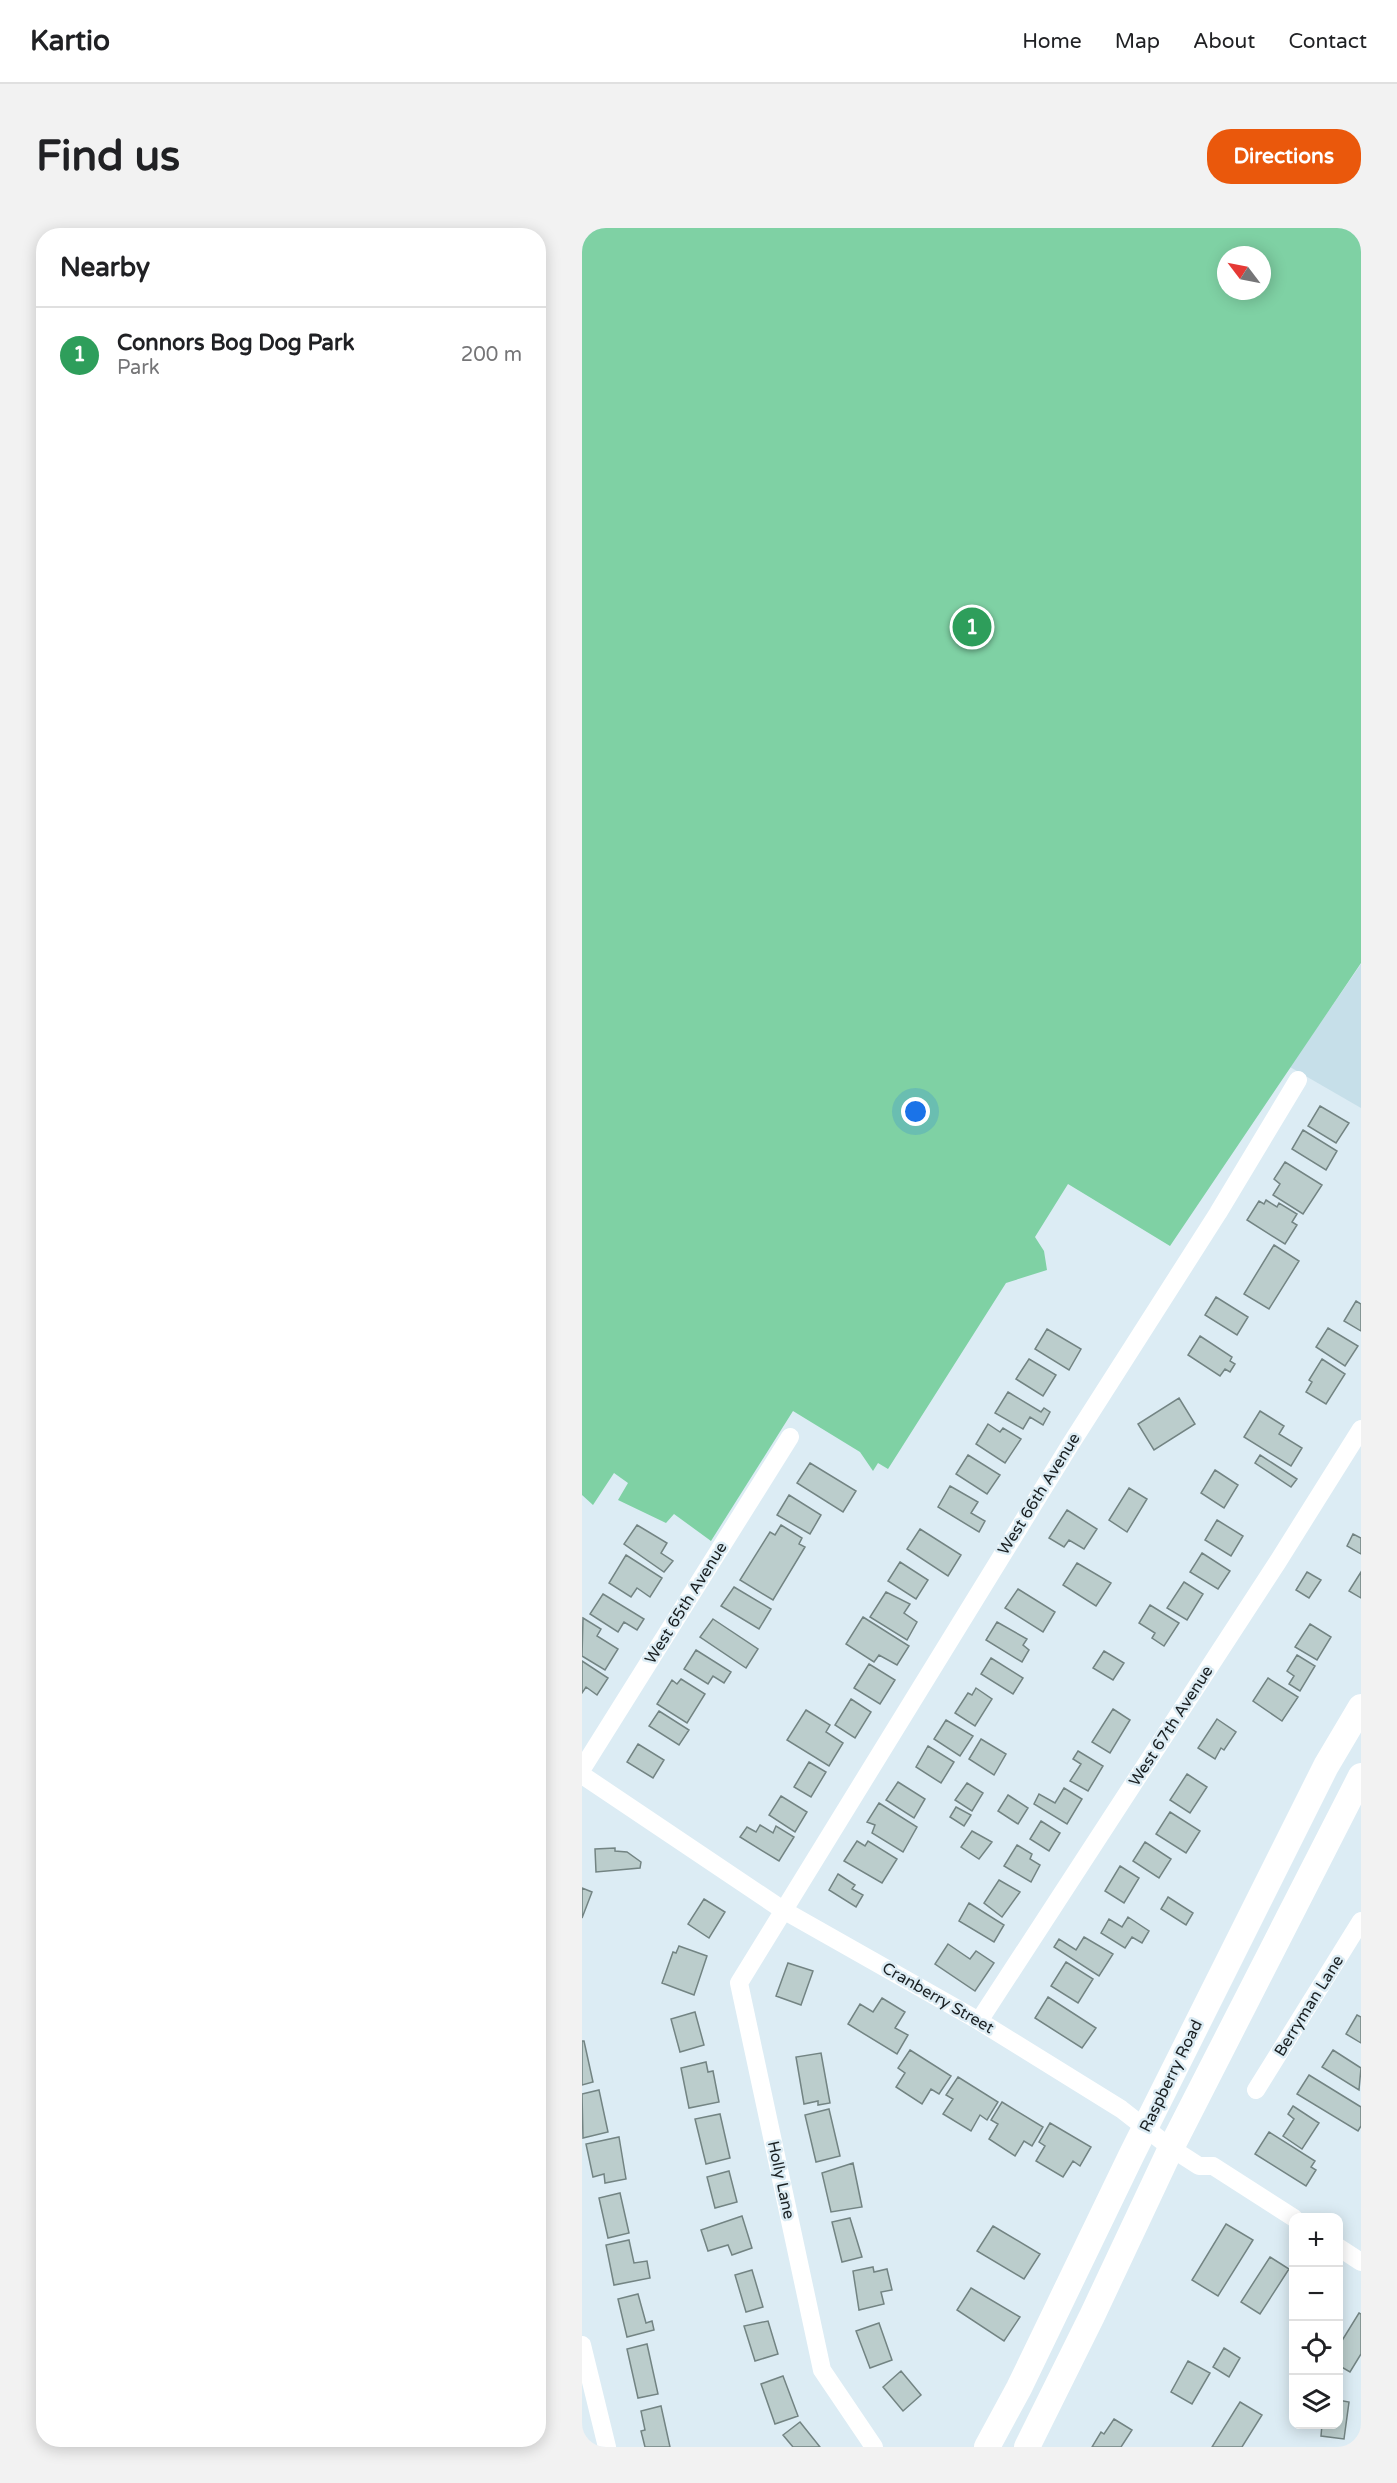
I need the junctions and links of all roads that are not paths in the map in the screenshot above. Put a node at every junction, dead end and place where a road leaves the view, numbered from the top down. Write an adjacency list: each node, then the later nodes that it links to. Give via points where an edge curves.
1 (1298, 1080): 8 (street, West 66th Avenue)
2 (1361, 1429): 10 (street, West 67th Avenue)
3 (790, 1437): 5 (street, West 65th Avenue)
4 (1361, 1707): 12 (main road, Raspberry Road, via 1326,1766)
5 (582, 1769)
6 (582, 1775): 8 (street, Cranberry Street)
7 (1361, 1776): 13 (main road, Raspberry Road)
8 (783, 1910): 10 (street, Cranberry Street); 19 (street, Holly Lane, via 739,1983 822,2370)
9 (1361, 1921): 11 (street, Berryman Lane)
10 (979, 2021): 12 (street, Cranberry Street)
11 (1256, 2090)
12 (1146, 2128): 13 (street, Cranberry Street); 20 (main road, Raspberry Road)
13 (1171, 2148): 14 (street, Cranberry Street, via 1199,2166 1213,2166); 21 (main road, Raspberry Road)
14 (1289, 2215)
15 (1343, 2250): 16 (street)
16 (1361, 2262)
17 (582, 2345): 18 (street)
18 (607, 2447)
19 (874, 2447)
20 (987, 2447)
21 (1027, 2447)

